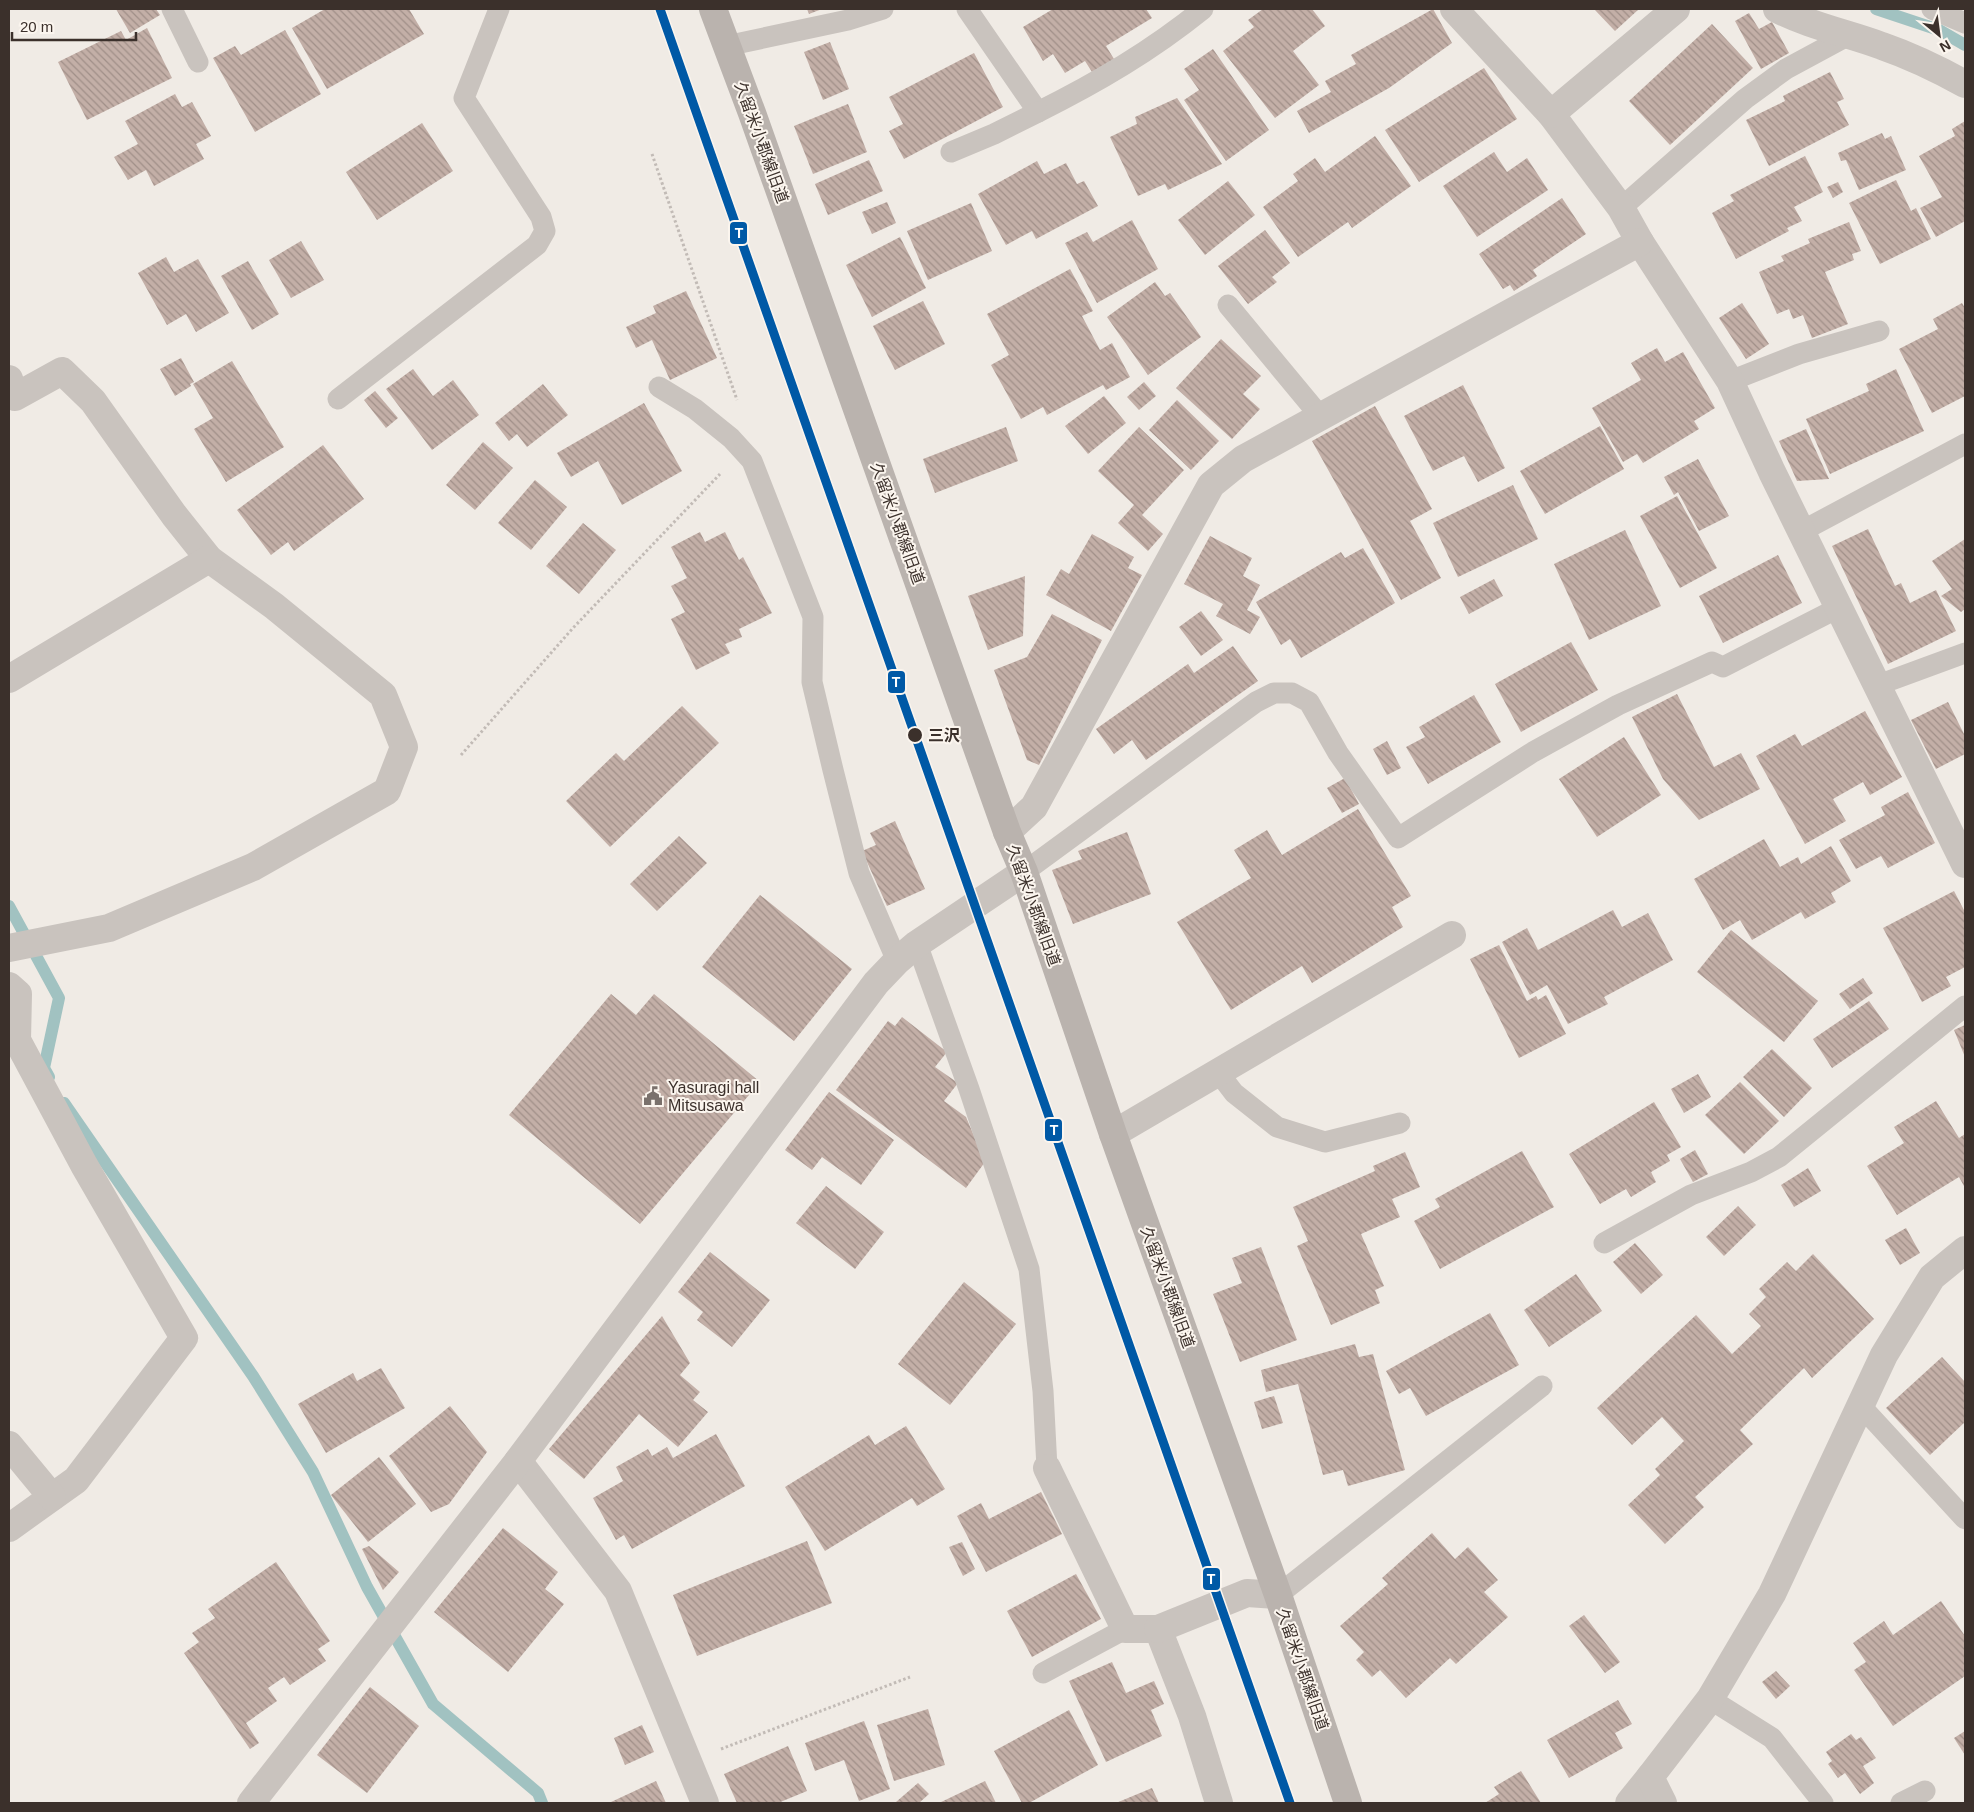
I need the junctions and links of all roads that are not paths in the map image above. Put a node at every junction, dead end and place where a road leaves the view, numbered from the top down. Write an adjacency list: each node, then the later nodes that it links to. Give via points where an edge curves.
1 (172, 9): 14 (lane)
2 (499, 9): 26 (lane, via 464,98 541,217 544,231 537,245)
3 (714, 9): 13 (street, 久留米小郡線旧道)
4 (883, 9): 13 (lane, via 848,20)
5 (967, 9): 16 (lane)
6 (1203, 9): 16 (lane, via 1168,37 1092,85)
7 (1454, 9): 17 (street)
8 (1676, 9): 17 (street)
9 (1777, 9): 12 (street)
10 (1932, 9): 11 (lane)
11 (1965, 23)
12 (1849, 36): 15 (street, via 1929,64); 19 (lane, via 1786,69 1745,98)
13 (726, 46): 35 (street, 久留米小郡線旧道, via 756,122)
14 (198, 62)
15 (1965, 84)
16 (1038, 112): 18 (lane)
17 (1551, 114): 19 (street)
18 (951, 152)
19 (1621, 208): 20 (street)
20 (1640, 242): 23 (street); 27 (street)
21 (1228, 305): 27 (lane)
22 (1879, 331): 23 (lane, via 1799,354)
23 (1730, 381): 29 (street)
24 (659, 387): 40 (lane, via 695,409 731,438 752,461 813,617 812,682 859,873)
25 (11, 392): 30 (street, via 62,371 93,401)
26 (338, 399)
27 (1320, 416): 35 (street, via 1243,459 1210,485 1034,807)
28 (1965, 444): 29 (lane)
29 (1802, 531): 31 (street)
30 (209, 559): 33 (street); 39 (street, via 274,606 383,695 404,747 386,791 253,867 109,928)
31 (1840, 608): 34 (street); 37 (lane, via 1723,667 1712,662 1618,705 1533,752 1398,838 1338,753 1309,702 1292,693 1274,693 1256,702)
32 (1965, 653): 34 (lane)
33 (9, 679)
34 (1878, 685): 36 (street)
35 (1007, 832): 37 (street, 久留米小郡線旧道)
36 (1965, 864)
37 (1024, 872): 40 (street); 45 (street, 久留米小郡線旧道)
38 (1452, 935): 43 (street)
39 (9, 948)
40 (907, 953): 51 (street, via 876,983); 52 (lane, via 969,1090 1029,1269 1043,1391)
41 (9, 986): 53 (street, via 18,994 17,1040 84,1165 184,1338 76,1480)
42 (1965, 1006): 46 (lane, via 1779,1157 1751,1172 1691,1195)
43 (1218, 1072): 44 (lane, via 1234,1093 1277,1127 1325,1142); 45 (street)
44 (1400, 1123)
45 (1113, 1134): 56 (street, 久留米小郡線旧道)
46 (1604, 1243)
47 (1965, 1250): 49 (street, via 1932,1277 1884,1356)
48 (1542, 1386): 56 (lane)
49 (1860, 1405): 54 (lane); 60 (street, via 1772,1594)
50 (9, 1445): 53 (street)
51 (518, 1462): 63 (street); 64 (street, via 618,1591)
52 (1047, 1468): 57 (street)
53 (52, 1497): 55 (street)
54 (1965, 1519)
55 (9, 1528)
56 (1278, 1595): 58 (street, via 1247,1593); 66 (street, 久留米小郡線旧道)
57 (1125, 1629): 58 (street); 59 (lane)
58 (1158, 1629): 65 (street, via 1192,1716)
59 (1043, 1673)
60 (1710, 1700): 61 (street); 69 (lane, via 1772,1738)
61 (1650, 1777): 67 (street); 68 (street)
62 (1925, 1791): 70 (lane)
63 (251, 1803)
64 (705, 1803)
65 (1219, 1803)
66 (1348, 1803)
67 (1629, 1803)
68 (1663, 1803)
69 (1823, 1803)
70 (1901, 1803)

